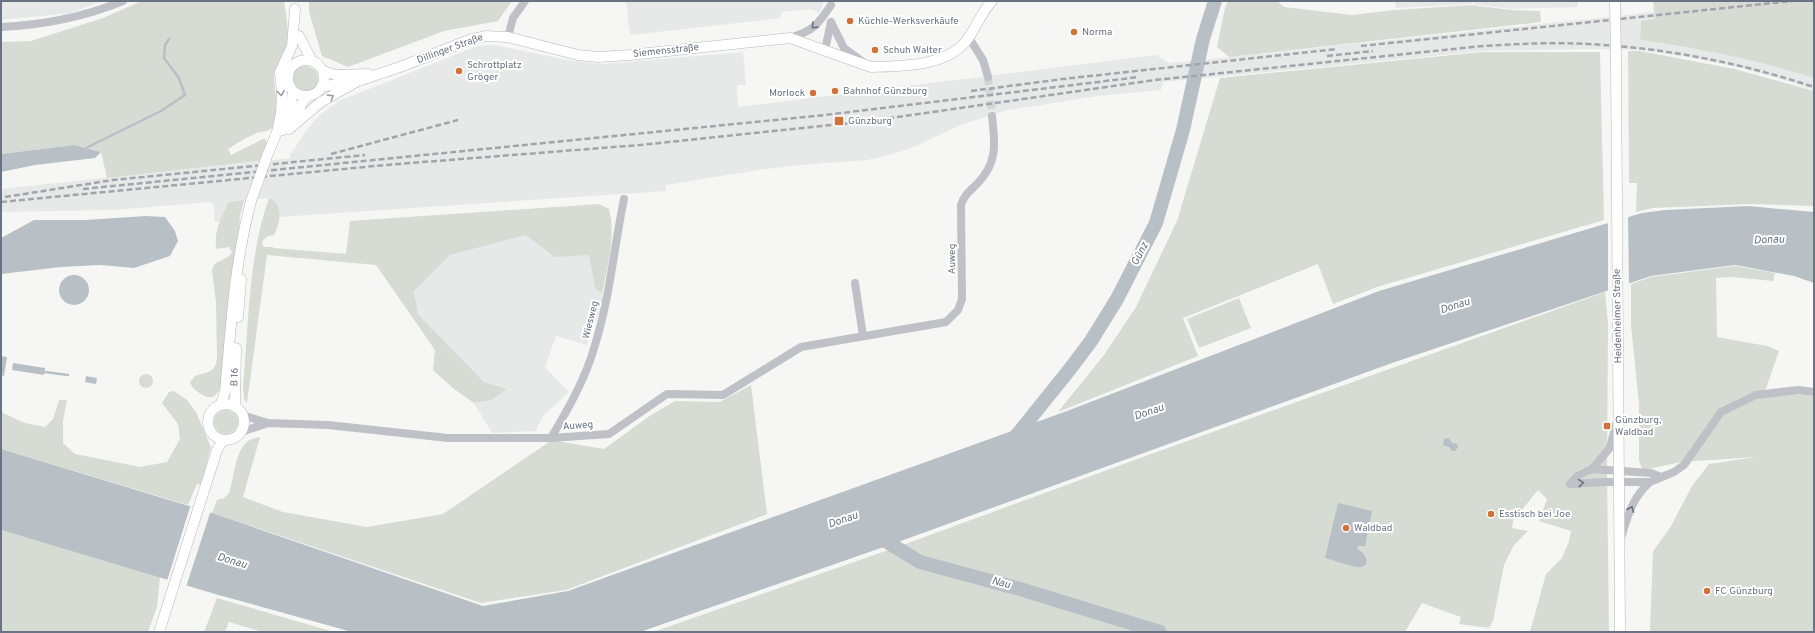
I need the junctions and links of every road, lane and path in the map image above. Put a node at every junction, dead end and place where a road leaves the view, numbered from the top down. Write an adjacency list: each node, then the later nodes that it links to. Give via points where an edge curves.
1 (123, 1): 8 (street, via 63,20)
2 (526, 1): 10 (street, via 513,18)
3 (992, 1): 12 (main road, via 985,8)
4 (1615, 1): 35 (main road, Heidenheimer Straße, bridge)
5 (830, 3): 7 (street); 11 (street, one-way to 11, via 822,18 810,31)
6 (294, 5): 9 (main road, B 16); 25 (main road, B 16, one-way to 25, via 292,46 280,72)
7 (831, 22): 13 (street); 16 (street, via 844,48)
8 (1, 27)
9 (299, 36): 14 (main road, B 16); 15 (main road, B 16)
10 (508, 37): 11 (main road, Siemensstraße, via 578,55 598,57); 18 (main road, Dillinger Straße, via 485,36 472,39)
11 (790, 38): 13 (main road, Siemensstraße)
12 (969, 38): 16 (main road, via 945,58); 19 (street, via 983,60)
13 (825, 50): 16 (main road, Siemensstraße)
14 (312, 61): 15 (main road); 17 (main road, B 16)
15 (295, 63): 22 (main road, B 16, via 288,75 288,82)
16 (870, 67)
17 (322, 72): 18 (main road, via 345,75); 21 (main road)
18 (380, 73): 20 (main road)
19 (988, 77)
20 (358, 81): 21 (main road); 25 (main road, one-way to 20, via 321,102)
21 (321, 87): 23 (main road, B 16)
22 (293, 91): 23 (main road); 25 (main road, B 16)
23 (307, 97): 25 (main road, B 16)
24 (992, 116): 29 (street, Auweg, via 996,146 994,156 989,169 966,195 961,205 962,300 958,310 946,322)
25 (283, 132): 27 (main road, B 16, via 270,156)
26 (624, 198): 39 (street, Wiesweg, via 610,284 595,346 572,400)
27 (254, 201): 30 (main road, B 16, via 244,257); 31 (main road, B 16, via 240,244)
28 (855, 283): 29 (street)
29 (863, 336): 39 (street, Auweg, via 801,347 723,395 667,394 609,434)
30 (236, 348): 31 (main road, B 16); 34 (main road, B 16)
31 (226, 378): 33 (main road, B 16)
32 (1814, 392): 43 (street, via 1798,390 1756,395 1721,412 1684,465)
33 (221, 404): 34 (main road); 40 (main road, via 209,414 207,424 214,436)
34 (235, 406): 36 (main road)
35 (1619, 410): 41 (street, via 1610,448); 42 (main road, Heidenheimer Straße)
36 (242, 415): 37 (street, Auweg); 38 (main road, via 244,421)
37 (268, 423): 38 (street, Auweg); 39 (street, Auweg, via 328,425 448,438)
38 (241, 432): 40 (main road, via 233,439)
39 (551, 438)
40 (223, 440): 47 (main road, via 217,450)
41 (1592, 469): 42 (street); 44 (street, one-way to 44, via 1577,476 1570,484)
42 (1620, 471): 43 (street, via 1651,473); 44 (main road, Heidenheimer Straße)
43 (1662, 477): 45 (street)
44 (1620, 482): 45 (street); 46 (main road, Heidenheimer Straße)
45 (1650, 482): 46 (street, one-way to 45, via 1630,508 1640,491)
46 (1620, 540): 48 (main road, Heidenheimer Straße)
47 (159, 632)
48 (1620, 632)

